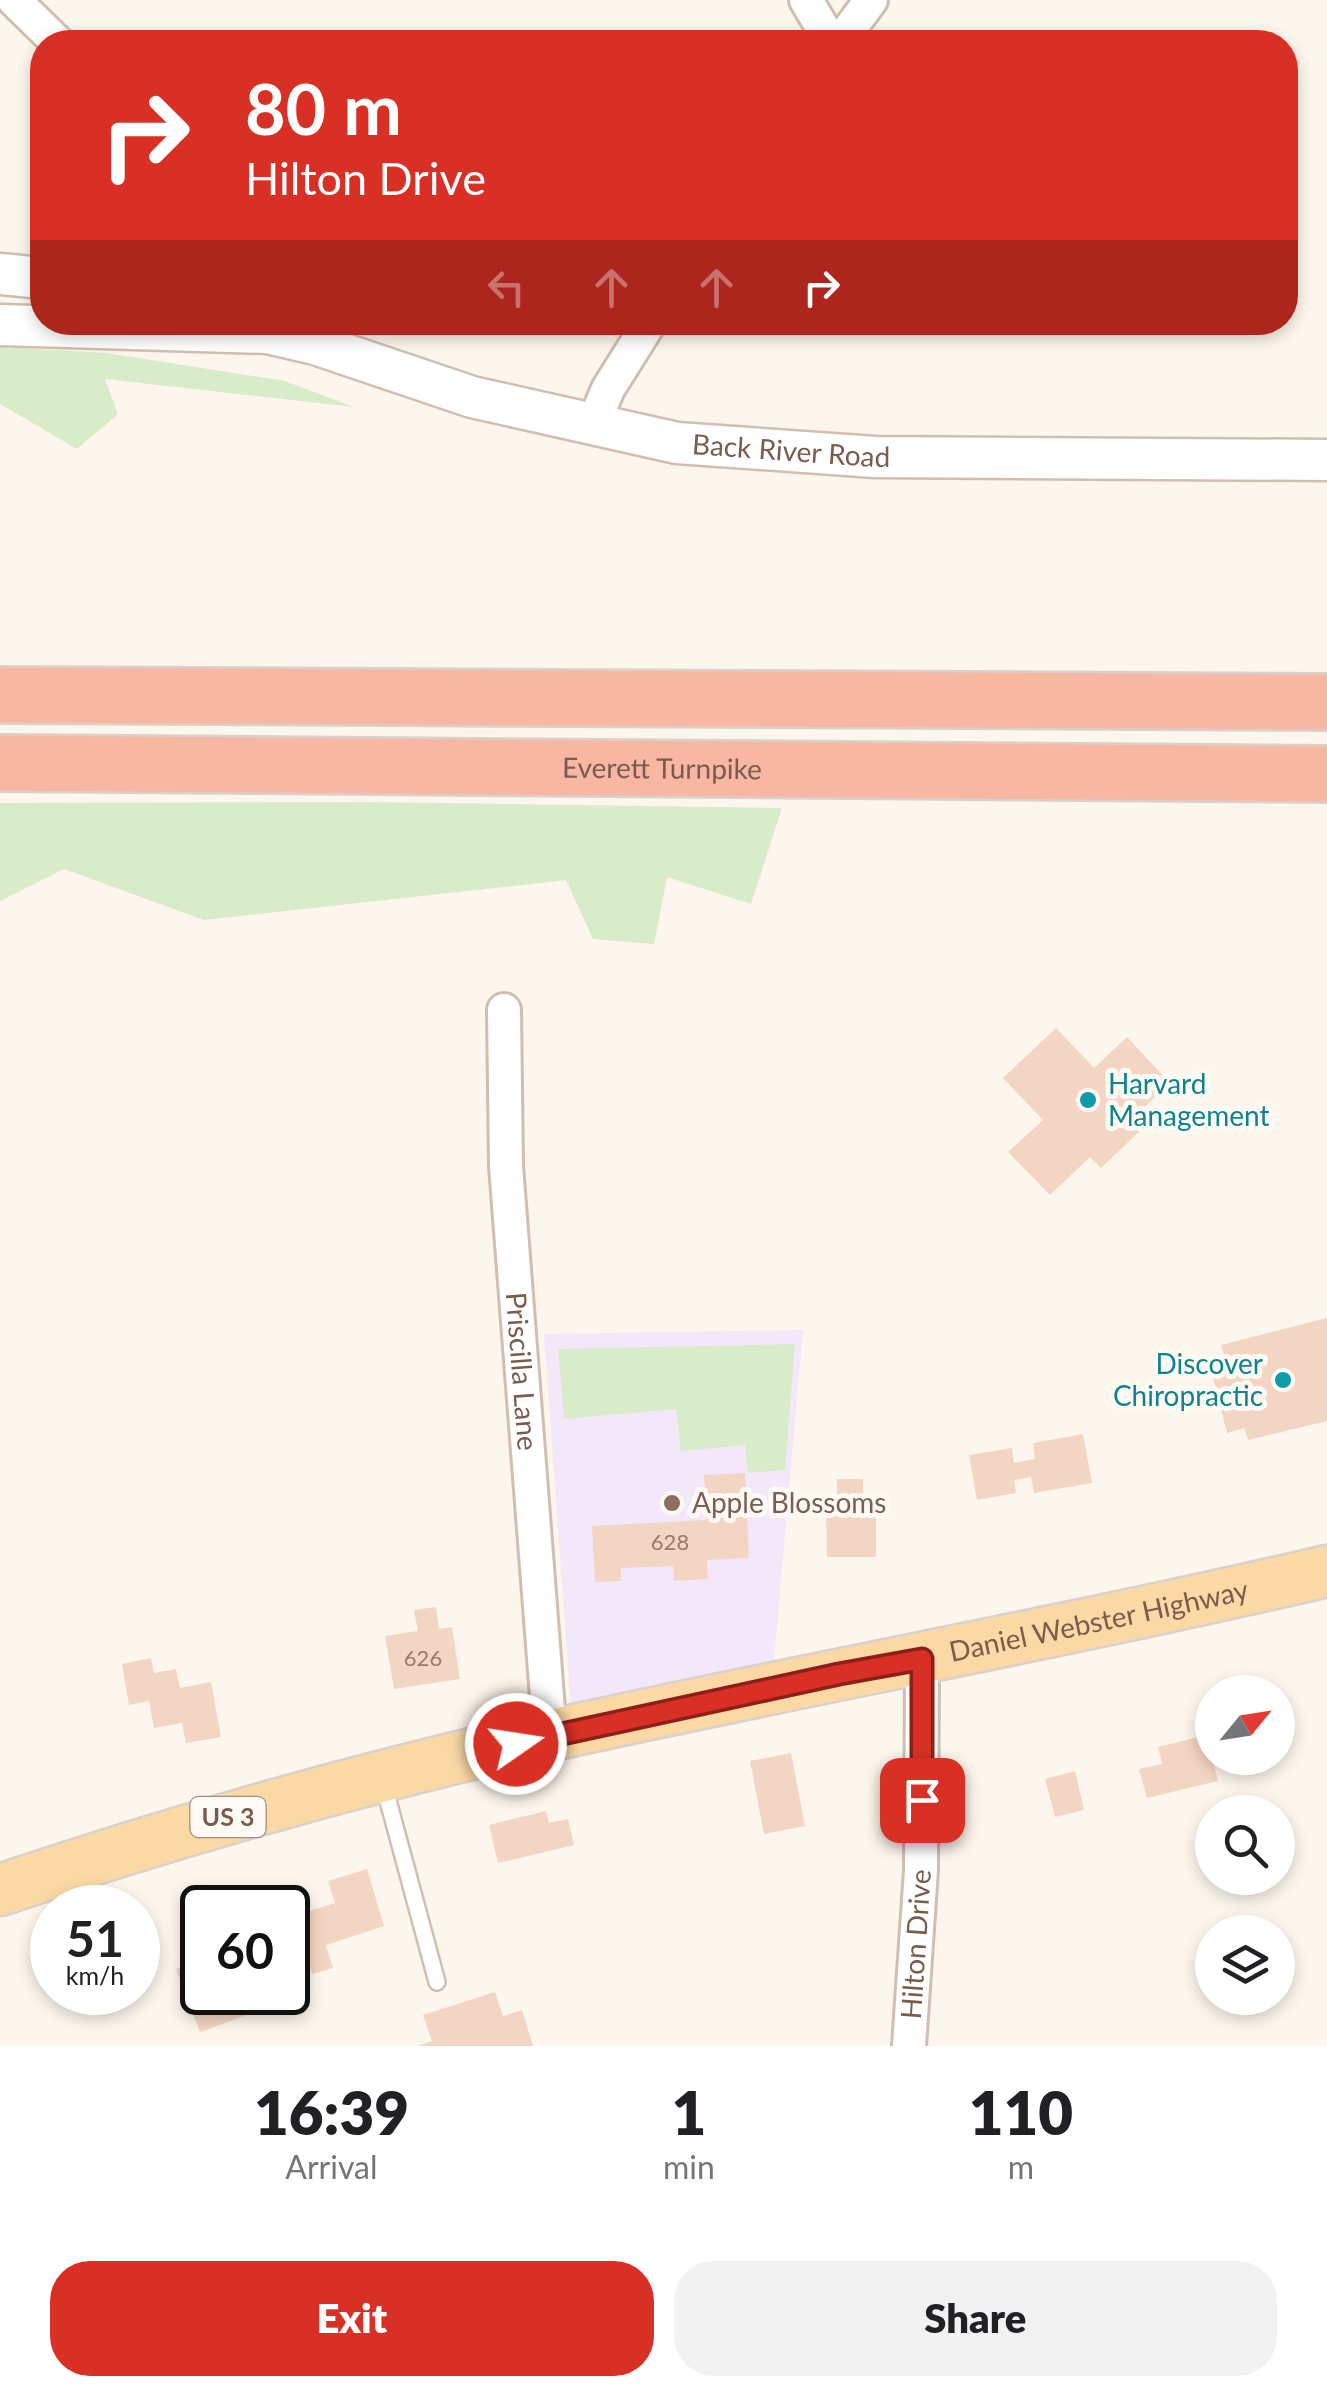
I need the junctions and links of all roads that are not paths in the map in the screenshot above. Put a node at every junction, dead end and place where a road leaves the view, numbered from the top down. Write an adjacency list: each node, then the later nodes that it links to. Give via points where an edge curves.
1 (14, 0): 4 (street)
2 (806, 0): 5 (street)
3 (871, 0): 6 (street)
4 (45, 30)
5 (824, 30)
6 (849, 30)
7 (0, 274): 8 (street)
8 (30, 277)
9 (0, 325): 10 (street, Back River Road)
10 (30, 325)
11 (282, 335): 13 (street, Back River Road, via 472,397)
12 (642, 335): 13 (street)
13 (594, 426): 14 (street, Back River Road, via 723,448 875,457)
14 (1327, 460)
15 (0, 694): 16 (highway)
16 (1327, 702)
17 (0, 763): 18 (highway, Everett Turnpike)
18 (1327, 774)
19 (504, 1010): 22 (street, Priscilla Lane, via 506,1166)
20 (1327, 1571): 21 (main road, Daniel Webster Highway / US 3)
21 (922, 1659): 22 (main road, Daniel Webster Highway / US 3); 26 (street, Hilton Drive, via 922,1870)
22 (550, 1736): 23 (main road, Daniel Webster Highway / US 3)
23 (382, 1778): 24 (main road, Daniel Webster Highway / US 3, via 226,1818); 25 (lane)
24 (0, 1890)
25 (437, 1982)
26 (909, 2046)

